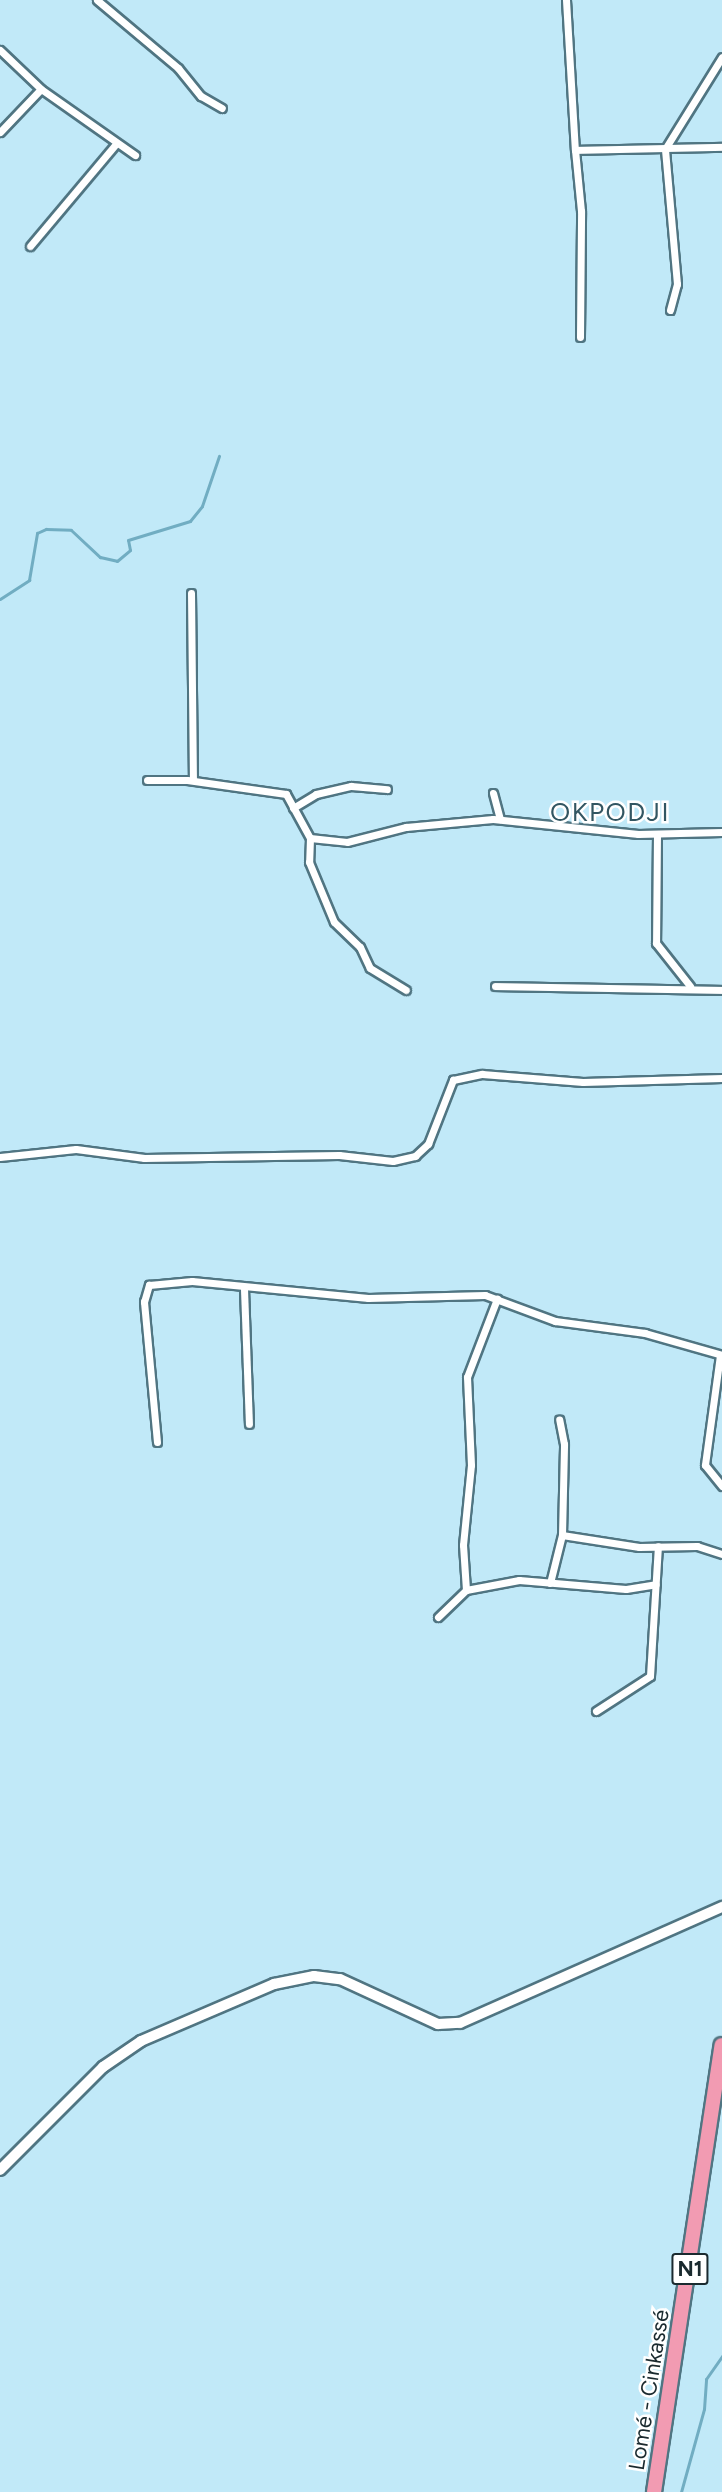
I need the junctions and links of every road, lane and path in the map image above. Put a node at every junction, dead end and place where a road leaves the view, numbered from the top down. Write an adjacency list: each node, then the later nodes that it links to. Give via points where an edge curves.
1 (97, 0): 6 (street, via 178,68 201,96)
2 (566, 0): 11 (street)
3 (0, 50): 5 (street)
4 (722, 57): 10 (street)
5 (41, 89): 7 (street); 8 (street)
6 (222, 108)
7 (0, 132)
8 (115, 145): 12 (street); 13 (street)
9 (722, 147): 10 (street)
10 (665, 149): 11 (street); 14 (street, via 677,284)
11 (574, 150): 15 (street, via 581,211)
12 (135, 155)
13 (30, 246)
14 (670, 310)
15 (580, 337)
16 (191, 593): 18 (street)
17 (147, 780): 18 (street)
18 (193, 780): 21 (street, via 286,794)
19 (387, 789): 21 (street, via 351,786 316,794)
20 (493, 793): 22 (street)
21 (293, 808): 25 (street)
22 (500, 819): 24 (street); 25 (street, via 406,827 347,842)
23 (722, 832): 24 (street)
24 (657, 834): 27 (street, via 656,943 660,955)
25 (310, 838): 28 (street, via 309,862 334,922 360,947 370,968)
26 (495, 986): 27 (street)
27 (690, 986): 29 (street)
28 (406, 990)
29 (722, 990)
30 (722, 1078): 31 (street, via 583,1082 492,1074 453,1080 428,1144 415,1156 393,1161 339,1155 144,1158 76,1149)
31 (0, 1157)
32 (244, 1289): 33 (street); 36 (street); 37 (street, via 192,1281 149,1285 144,1302)
33 (498, 1299): 34 (street, via 555,1321 645,1333); 44 (street, via 467,1377 471,1465 463,1545)
34 (721, 1355): 38 (street, via 705,1465)
35 (558, 1419): 39 (street, via 564,1444)
36 (249, 1424)
37 (157, 1442)
38 (722, 1486)
39 (562, 1535): 40 (street, via 584,1542); 42 (street)
40 (658, 1546): 41 (street, via 697,1546); 43 (street)
41 (722, 1554)
42 (550, 1582): 43 (street, via 626,1589); 44 (street, via 519,1580)
43 (656, 1584): 46 (street, via 650,1676)
44 (466, 1590): 45 (street)
45 (438, 1617)
46 (596, 1712)
47 (722, 1907): 49 (street, via 460,2024 438,2025 340,1979 314,1976 274,1984 141,2041 103,2067)
48 (722, 2045): 50 (highway, Lomé - Cinkassé / N1)
49 (0, 2170)
50 (654, 2492)

